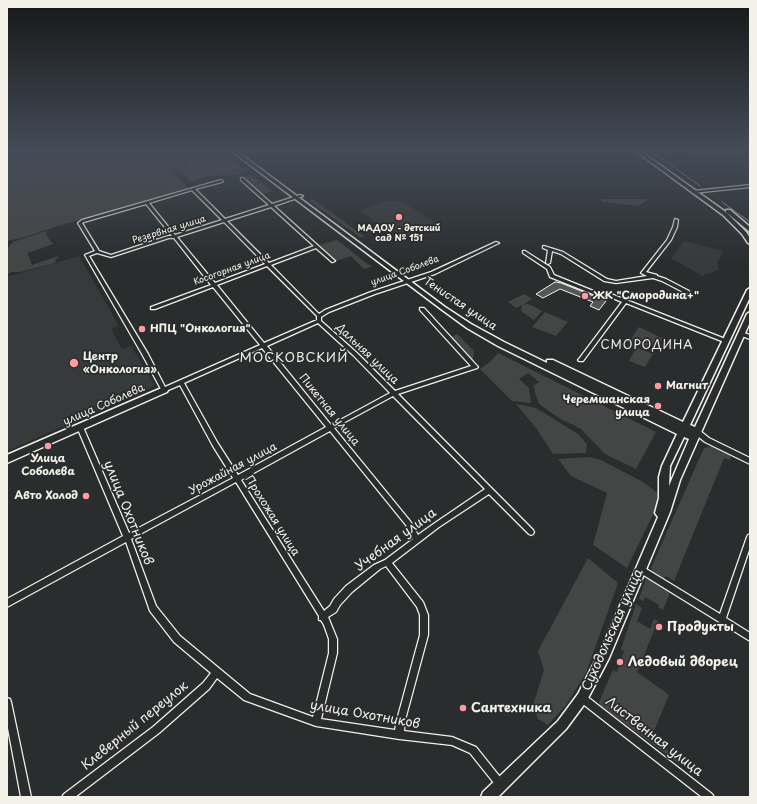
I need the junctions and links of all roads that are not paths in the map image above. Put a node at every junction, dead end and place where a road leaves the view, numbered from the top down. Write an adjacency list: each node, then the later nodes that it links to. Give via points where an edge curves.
1 (194, 189): 14 (street, Дальняя улица)
2 (192, 190): 11 (street)
3 (253, 190): 12 (street)
4 (288, 190): 10 (main road, Тенистая улица)
5 (290, 190): 10 (main road, Тенистая улица)
6 (693, 190): 9 (main road)
7 (694, 190): 9 (main road)
8 (719, 190): 9 (street)
9 (697, 192): 15 (main road, via 739,219); 17 (main road, via 730,219)
10 (299, 197): 12 (street, Резервная улица); 28 (main road, Тенистая улица)
11 (147, 203): 16 (street, Пикетная улица); 22 (street, via 80,222)
12 (271, 206): 14 (street, Резервная улица); 19 (street)
13 (676, 220): 27 (street, via 669,240 643,273)
14 (224, 221): 16 (street, Резервная улица); 26 (street, Дальняя улица)
15 (750, 230)
16 (174, 238): 22 (street, Резервная улица, via 169,237 111,256); 29 (street, Пикетная улица)
17 (750, 242)
18 (497, 243): 28 (street, улица Соболева, via 445,268)
19 (317, 246): 24 (street); 26 (street, Косогорная улица)
20 (544, 247): 21 (street)
21 (550, 249): 25 (street); 27 (street, via 562,253 606,280 616,282)
22 (97, 252): 43 (street, via 87,255)
23 (524, 252): 32 (street, via 549,268 552,276)
24 (333, 261)
25 (548, 263)
26 (267, 265): 29 (street, Косогорная улица); 36 (street, Дальняя улица)
27 (655, 276): 31 (street)
28 (410, 281): 36 (street, улица Соболева, via 327,311); 47 (main road, Тенистая улица, via 505,340)
29 (214, 284): 33 (street, Косогорная улица); 40 (street, Пикетная улица)
30 (750, 290): 39 (main road, Суходольская улица)
31 (687, 292)
32 (625, 301): 39 (street); 41 (street)
33 (153, 308)
34 (422, 309): 44 (street, Урожайная улица, via 475,367)
35 (750, 314): 37 (main road, Суходольская улица)
36 (319, 319): 40 (street, улица Соболева); 44 (street, Дальняя улица)
37 (741, 334): 38 (street); 48 (main road, Суходольская улица)
38 (750, 337)
39 (726, 340): 47 (main road, Суходольская улица)
40 (264, 346): 42 (street, улица Соболева); 46 (street, Пикетная улица)
41 (581, 360)
42 (181, 383): 43 (street, улица Соболева); 51 (street, Прохожая улица)
43 (164, 390): 45 (main road, улица Соболева)
44 (394, 394): 46 (street, Урожайная улица); 52 (street, Дальняя улица)
45 (80, 427): 49 (main road, улица Соболева); 55 (street, улица Охотников)
46 (329, 428): 51 (street, Урожайная улица); 57 (street, Пикетная улица, via 408,524)
47 (684, 429): 48 (main road, Тенистая улица); 53 (main road, Суходольская улица, via 665,471 664,498)
48 (696, 435): 50 (street); 53 (main road, Суходольская улица)
49 (7, 459)
50 (750, 462)
51 (237, 478): 55 (street, Урожайная улица); 61 (street, Прохожая улица)
52 (489, 490): 54 (street, Дальняя улица); 57 (street, Учебная улица)
53 (659, 523): 59 (main road, Суходольская улица)
54 (531, 532)
55 (127, 537): 60 (street, Урожайная улица); 64 (street, улица Охотников, via 153,608 177,639)
56 (750, 537): 62 (street)
57 (416, 539): 58 (street, Учебная улица)
58 (387, 562): 61 (street, Учебная улица, via 348,589 333,609); 68 (street, via 424,615 424,635 401,720)
59 (640, 569): 62 (street); 65 (main road, Суходольская улица, via 605,654)
60 (7, 603)
61 (322, 617): 67 (street, Прохожая улица, via 333,639 333,653)
62 (722, 619): 63 (street)
63 (750, 637)
64 (216, 672): 67 (street, улица Охотников, via 247,697); 71 (street, Клеверный переулок, via 206,686 156,730)
65 (582, 698): 69 (main road, Суходольская улица, via 562,726); 73 (street, Лиственная улица)
66 (7, 702): 70 (street)
67 (316, 722): 68 (street, улица Охотников)
68 (400, 735): 69 (street, улица Охотников, via 452,740 473,750)
69 (500, 785): 72 (main road, Суходольская улица)
70 (26, 797)
71 (67, 797)
72 (488, 797)
73 (709, 797)

